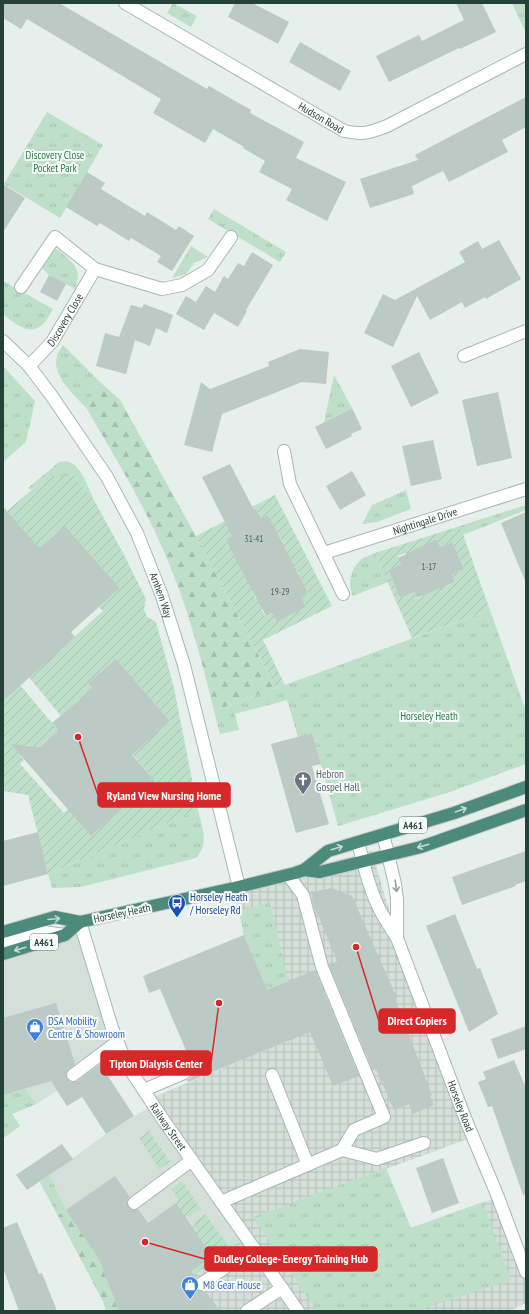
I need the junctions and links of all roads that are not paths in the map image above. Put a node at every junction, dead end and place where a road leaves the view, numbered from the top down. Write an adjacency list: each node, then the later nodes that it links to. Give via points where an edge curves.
1 (125, 3): 2 (street, Hudson Road, via 344,131 357,134 387,126)
2 (526, 54)
3 (231, 237): 4 (street, via 208,270 182,285 162,289)
4 (95, 269): 5 (street, via 55,237); 9 (street, Discovery Close, via 52,342)
5 (21, 287)
6 (526, 332): 8 (street)
7 (3, 341): 9 (street, Arnhem Way)
8 (464, 356)
9 (29, 366): 22 (street, Arnhem Way, via 107,477 137,533 162,596 184,665)
10 (284, 451): 12 (street, via 290,484)
11 (526, 489): 12 (street, Nightingale Drive)
12 (324, 553): 13 (street)
13 (343, 594)
14 (526, 787): 16 (highway, Horseley Heath / A461, one-way to 14, via 454,813)
15 (526, 810): 18 (highway, Horseley Heath / A461, one-way to 18, via 421,847)
16 (383, 834): 17 (highway, Horseley Heath / A461); 18 (street, Horseley Road)
17 (358, 842): 19 (street, Horseley Road); 20 (highway, Horseley Heath / A461, one-way to 17, via 328,851)
18 (389, 854): 19 (highway, Horseley Heath / A461); 26 (street, Horseley Road, one-way to 26, via 397,899)
19 (363, 861): 20 (highway, Horseley Heath / A461, via 320,872); 26 (street, Horseley Road, via 380,910)
20 (304, 870): 21 (highway, Horseley Heath / A461)
21 (288, 875): 22 (highway, Horseley Heath / A461); 35 (street, via 303,895 322,967 384,1117 354,1130)
22 (239, 887): 23 (highway, Horseley Heath / A461)
23 (80, 922): 24 (highway, Horseley Heath / A461, one-way to 23, via 55,917); 25 (highway, Horseley Heath / A461); 29 (street, Railway Street)
24 (3, 932)
25 (66, 935): 27 (street, via 43,932); 28 (highway, Horseley Heath / A461, one-way to 28)
26 (397, 938): 41 (street, Horseley Road)
27 (3, 942)
28 (3, 954)
29 (118, 1042): 31 (street); 33 (street, Railway Street, via 127,1065)
30 (184, 1073): 33 (street)
31 (73, 1075)
32 (272, 1075): 37 (street)
33 (144, 1090): 36 (street, Railway Street)
34 (424, 1143): 35 (street, via 377,1159)
35 (342, 1150): 37 (street)
36 (192, 1160): 38 (street, Railway Street); 39 (street)
37 (308, 1165): 38 (street)
38 (221, 1202): 40 (street, Railway Street)
39 (134, 1204)
40 (254, 1248): 42 (street); 43 (street, Railway Street)
41 (526, 1272)
42 (201, 1284)
43 (282, 1288): 44 (street); 45 (street, Railway Street)
44 (247, 1311)
45 (298, 1311)

